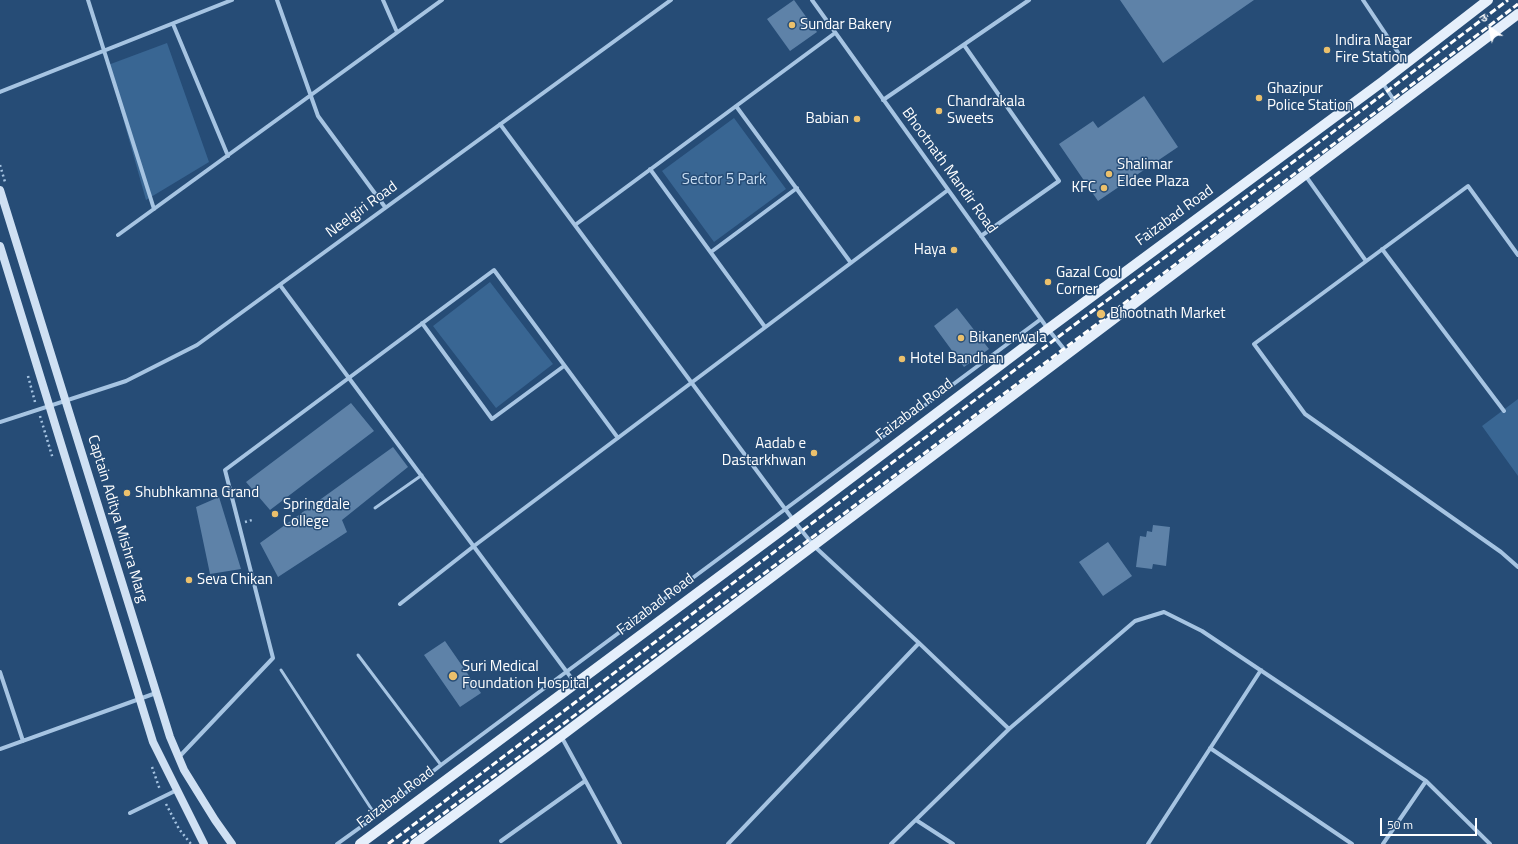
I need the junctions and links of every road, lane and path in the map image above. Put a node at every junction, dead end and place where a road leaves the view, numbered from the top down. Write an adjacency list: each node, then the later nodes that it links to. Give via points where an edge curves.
1 (88, 0): 16 (street)
2 (232, 0): 12 (street)
3 (277, 0): 20 (street)
4 (382, 0): 13 (street)
5 (442, 0): 13 (street)
6 (670, 0): 24 (street, Neelgiri Road)
7 (812, 0): 14 (street, Bhootnath Mandir Road)
8 (1029, 0): 15 (street)
9 (1363, 0): 17 (street)
10 (1488, 0): 17 (main road, Faizabad Road)
11 (1518, 14): 22 (main road)
12 (173, 24): 16 (street); 25 (street)
13 (398, 32): 20 (street)
14 (835, 33): 21 (street, Bhootnath Mandir Road); 23 (street)
15 (964, 45): 21 (street); 35 (street, via 1059,181)
16 (104, 52): 19 (street); 32 (street)
17 (1406, 64): 18 (main road, Faizabad Road)
18 (1382, 82): 22 (street); 46 (main road, Faizabad Road)
19 (0, 92)
20 (311, 96): 25 (street); 31 (street, via 318,116)
21 (883, 100): 30 (street, Bhootnath Mandir Road)
22 (1398, 105): 27 (main road)
23 (736, 106): 26 (street); 28 (street)
24 (500, 124): 31 (street, Neelgiri Road); 33 (street)
25 (228, 156): 32 (street)
26 (650, 169): 33 (street); 38 (street)
27 (1305, 175): 40 (street); 47 (main road)
28 (797, 188): 38 (street); 41 (street)
29 (0, 190): 51 (street, Captain Aditya Mishra Marg)
30 (948, 190): 35 (street, Bhootnath Mandir Road); 41 (street)
31 (385, 207): 42 (street, Neelgiri Road)
32 (154, 209): 34 (street)
33 (575, 225): 50 (street)
34 (118, 235)
35 (981, 236): 43 (street, Bhootnath Mandir Road)
36 (0, 246): 52 (street, Captain Aditya Mishra Marg)
37 (1382, 249): 39 (street, via 1468,186); 40 (street); 53 (street)
38 (711, 252): 45 (street)
39 (1518, 255)
40 (1366, 261): 62 (street, via 1254,344 1306,414 1501,552)
41 (851, 262): 45 (street)
42 (280, 285): 49 (street); 51 (street, Neelgiri Road, via 197,345 126,381)
43 (1041, 319): 46 (street, Bhootnath Mandir Road); 58 (street)
44 (422, 323): 48 (street, via 492,419); 48 (street, via 494,270); 49 (street)
45 (765, 327): 50 (street)
46 (1048, 329): 47 (street, Bhootnath Mandir Road); 59 (main road, Faizabad Road)
47 (1068, 354): 61 (main road)
48 (564, 366): 55 (street)
49 (350, 377): 56 (street); 78 (street, via 225,470 273,658)
50 (692, 383): 55 (street); 58 (street)
51 (66, 402): 52 (street, Neelgiri Road); 71 (street, Captain Aditya Mishra Marg)
52 (50, 406): 54 (street, Neelgiri Road); 72 (street, Captain Aditya Mishra Marg)
53 (1504, 411)
54 (0, 422)
55 (618, 438): 60 (street)
56 (422, 475): 57 (lane); 60 (street)
57 (375, 508)
58 (785, 509): 59 (street); 69 (street)
59 (794, 521): 61 (street); 70 (main road, Faizabad Road)
60 (474, 546): 63 (street); 69 (street)
61 (814, 546): 64 (street); 74 (main road)
62 (1518, 567)
63 (400, 604)
64 (919, 643): 73 (street); 93 (street)
65 (358, 655): 79 (lane)
66 (281, 670): 84 (lane)
67 (1261, 670): 73 (street, via 1202,631 1164,612 1135,620); 76 (street); 81 (street)
68 (0, 672): 75 (street)
69 (567, 672): 70 (street); 79 (street)
70 (576, 683): 90 (main road, Faizabad Road)
71 (156, 693): 72 (street); 78 (street, Captain Aditya Mishra Marg)
72 (140, 699): 75 (street); 82 (street, Captain Aditya Mishra Marg, via 153,742)
73 (1009, 728): 85 (street)
74 (561, 736): 80 (street); 91 (main road)
75 (23, 741): 77 (street)
76 (1210, 748): 96 (street); 97 (street)
77 (0, 749)
78 (179, 758): 88 (street, Captain Aditya Mishra Marg, via 184,770)
79 (441, 765): 84 (street)
80 (586, 781): 86 (street); 92 (street)
81 (1426, 781): 98 (street); 99 (street)
82 (177, 790): 83 (street); 87 (street, Captain Aditya Mishra Marg)
83 (130, 813)
84 (376, 816): 89 (street)
85 (916, 820): 94 (street); 95 (street)
86 (501, 841)
87 (204, 844)
88 (232, 844)
89 (337, 844)
90 (360, 844)
91 (414, 844)
92 (620, 844)
93 (728, 844)
94 (891, 844)
95 (953, 844)
96 (1148, 844)
97 (1352, 844)
98 (1383, 844)
99 (1490, 844)

